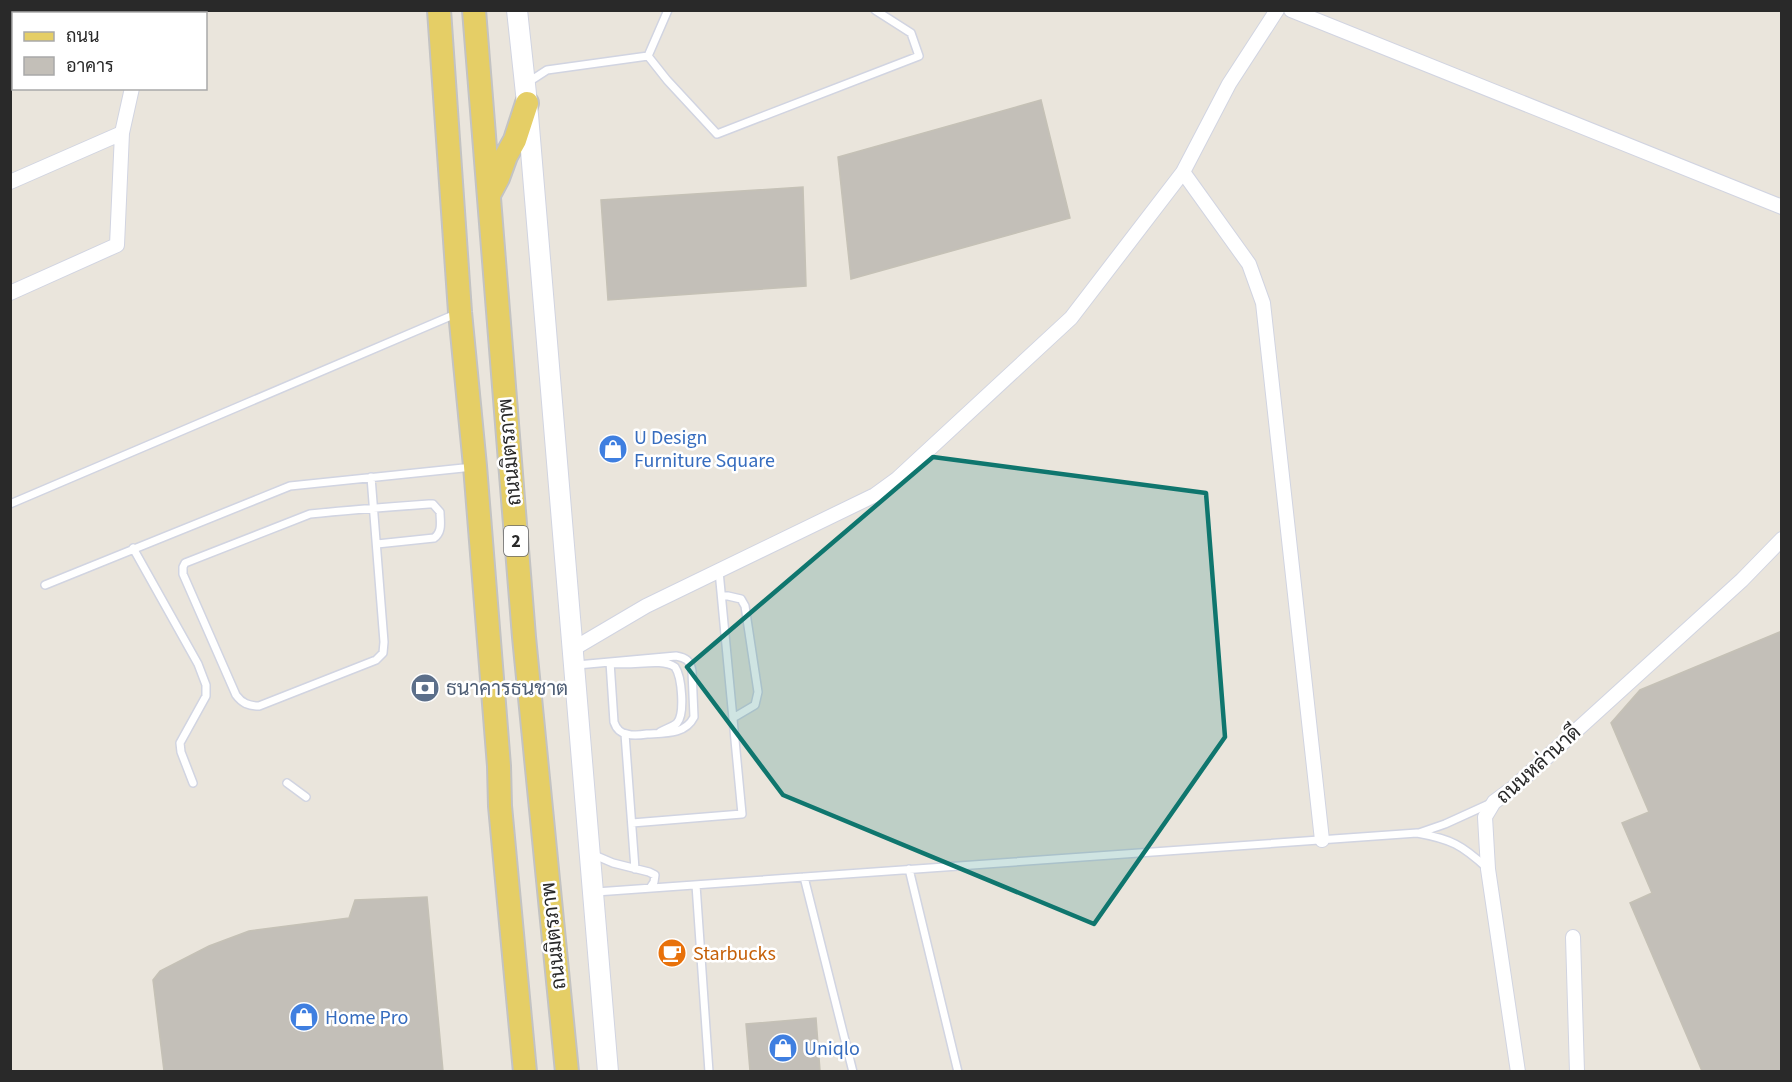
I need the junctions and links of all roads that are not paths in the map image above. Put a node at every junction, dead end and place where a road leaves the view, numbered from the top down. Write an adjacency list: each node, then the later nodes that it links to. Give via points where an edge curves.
1 (439, 10): 17 (main road, ถนนมิตรภาพ / 2)
2 (474, 10): 14 (main road, ถนนมิตรภาพ / 2)
3 (518, 10): 10 (main road)
4 (669, 10): 8 (lane)
5 (875, 10): 8 (lane, via 911,33 919,56 717,134)
6 (1277, 10): 12 (street, via 1230,84)
7 (1291, 10): 15 (street)
8 (648, 56): 10 (lane, via 547,70)
9 (132, 90): 11 (street)
10 (526, 94): 14 (main road, via 515,140); 28 (main road)
11 (122, 133): 13 (street); 16 (street, via 117,245)
12 (1183, 172): 25 (street, via 1071,318 897,479 875,495); 39 (street, via 1249,264 1263,303)
13 (10, 182)
14 (489, 196): 49 (main road, ถนนมิตรภาพ / 2, via 524,637)
15 (1782, 207)
16 (10, 293)
17 (460, 312): 18 (main road, ถนนมิตรภาพ / 2); 20 (lane)
18 (475, 466): 19 (lane); 50 (main road, ถนนมิตรภาพ / 2)
19 (371, 477): 21 (lane); 24 (lane, via 290,486)
20 (10, 504)
21 (373, 509): 23 (lane); 23 (lane, via 433,504 440,512 441,531 434,538); 23 (lane, via 302,516 185,563 183,574 240,700 259,706 381,656 384,642)
22 (1782, 539): 36 (street, ถนนหล่านาดี, via 1733,588)
23 (377, 544)
24 (133, 548): 26 (lane); 33 (lane, via 206,685 206,696 180,742)
25 (718, 571): 27 (lane); 28 (street, via 646,606)
26 (45, 585)
27 (722, 596): 30 (lane); 30 (lane, via 741,599 745,606 758,693 755,705)
28 (574, 657): 29 (lane); 40 (main road)
29 (610, 662): 31 (lane, via 614,722); 32 (lane, via 666,663 675,667 682,714 674,725); 32 (lane, via 676,656 691,663 692,722 672,733)
30 (733, 718): 37 (lane, via 742,814)
31 (625, 734): 32 (lane); 37 (lane)
32 (656, 734)
33 (193, 783)
34 (287, 783): 35 (lane)
35 (306, 797)
36 (1494, 802): 38 (lane); 43 (street, ถนนหล่านาดี, via 1485,817)
37 (632, 823): 41 (lane)
38 (1417, 833): 39 (lane); 43 (lane, via 1460,845)
39 (1322, 840): 42 (lane)
40 (590, 853): 41 (lane); 47 (main road)
41 (635, 869): 46 (lane, via 655,875)
42 (909, 869): 44 (lane); 54 (lane)
43 (1488, 869): 55 (street, ถนนหล่านาดี)
44 (804, 877): 45 (lane); 53 (lane)
45 (696, 885): 46 (lane); 52 (lane)
46 (650, 888): 47 (lane)
47 (593, 892): 51 (main road)
48 (1573, 938): 56 (street)
49 (568, 1067)
50 (525, 1071)
51 (608, 1071)
52 (709, 1071)
53 (853, 1071)
54 (958, 1071)
55 (1518, 1071)
56 (1577, 1071)

